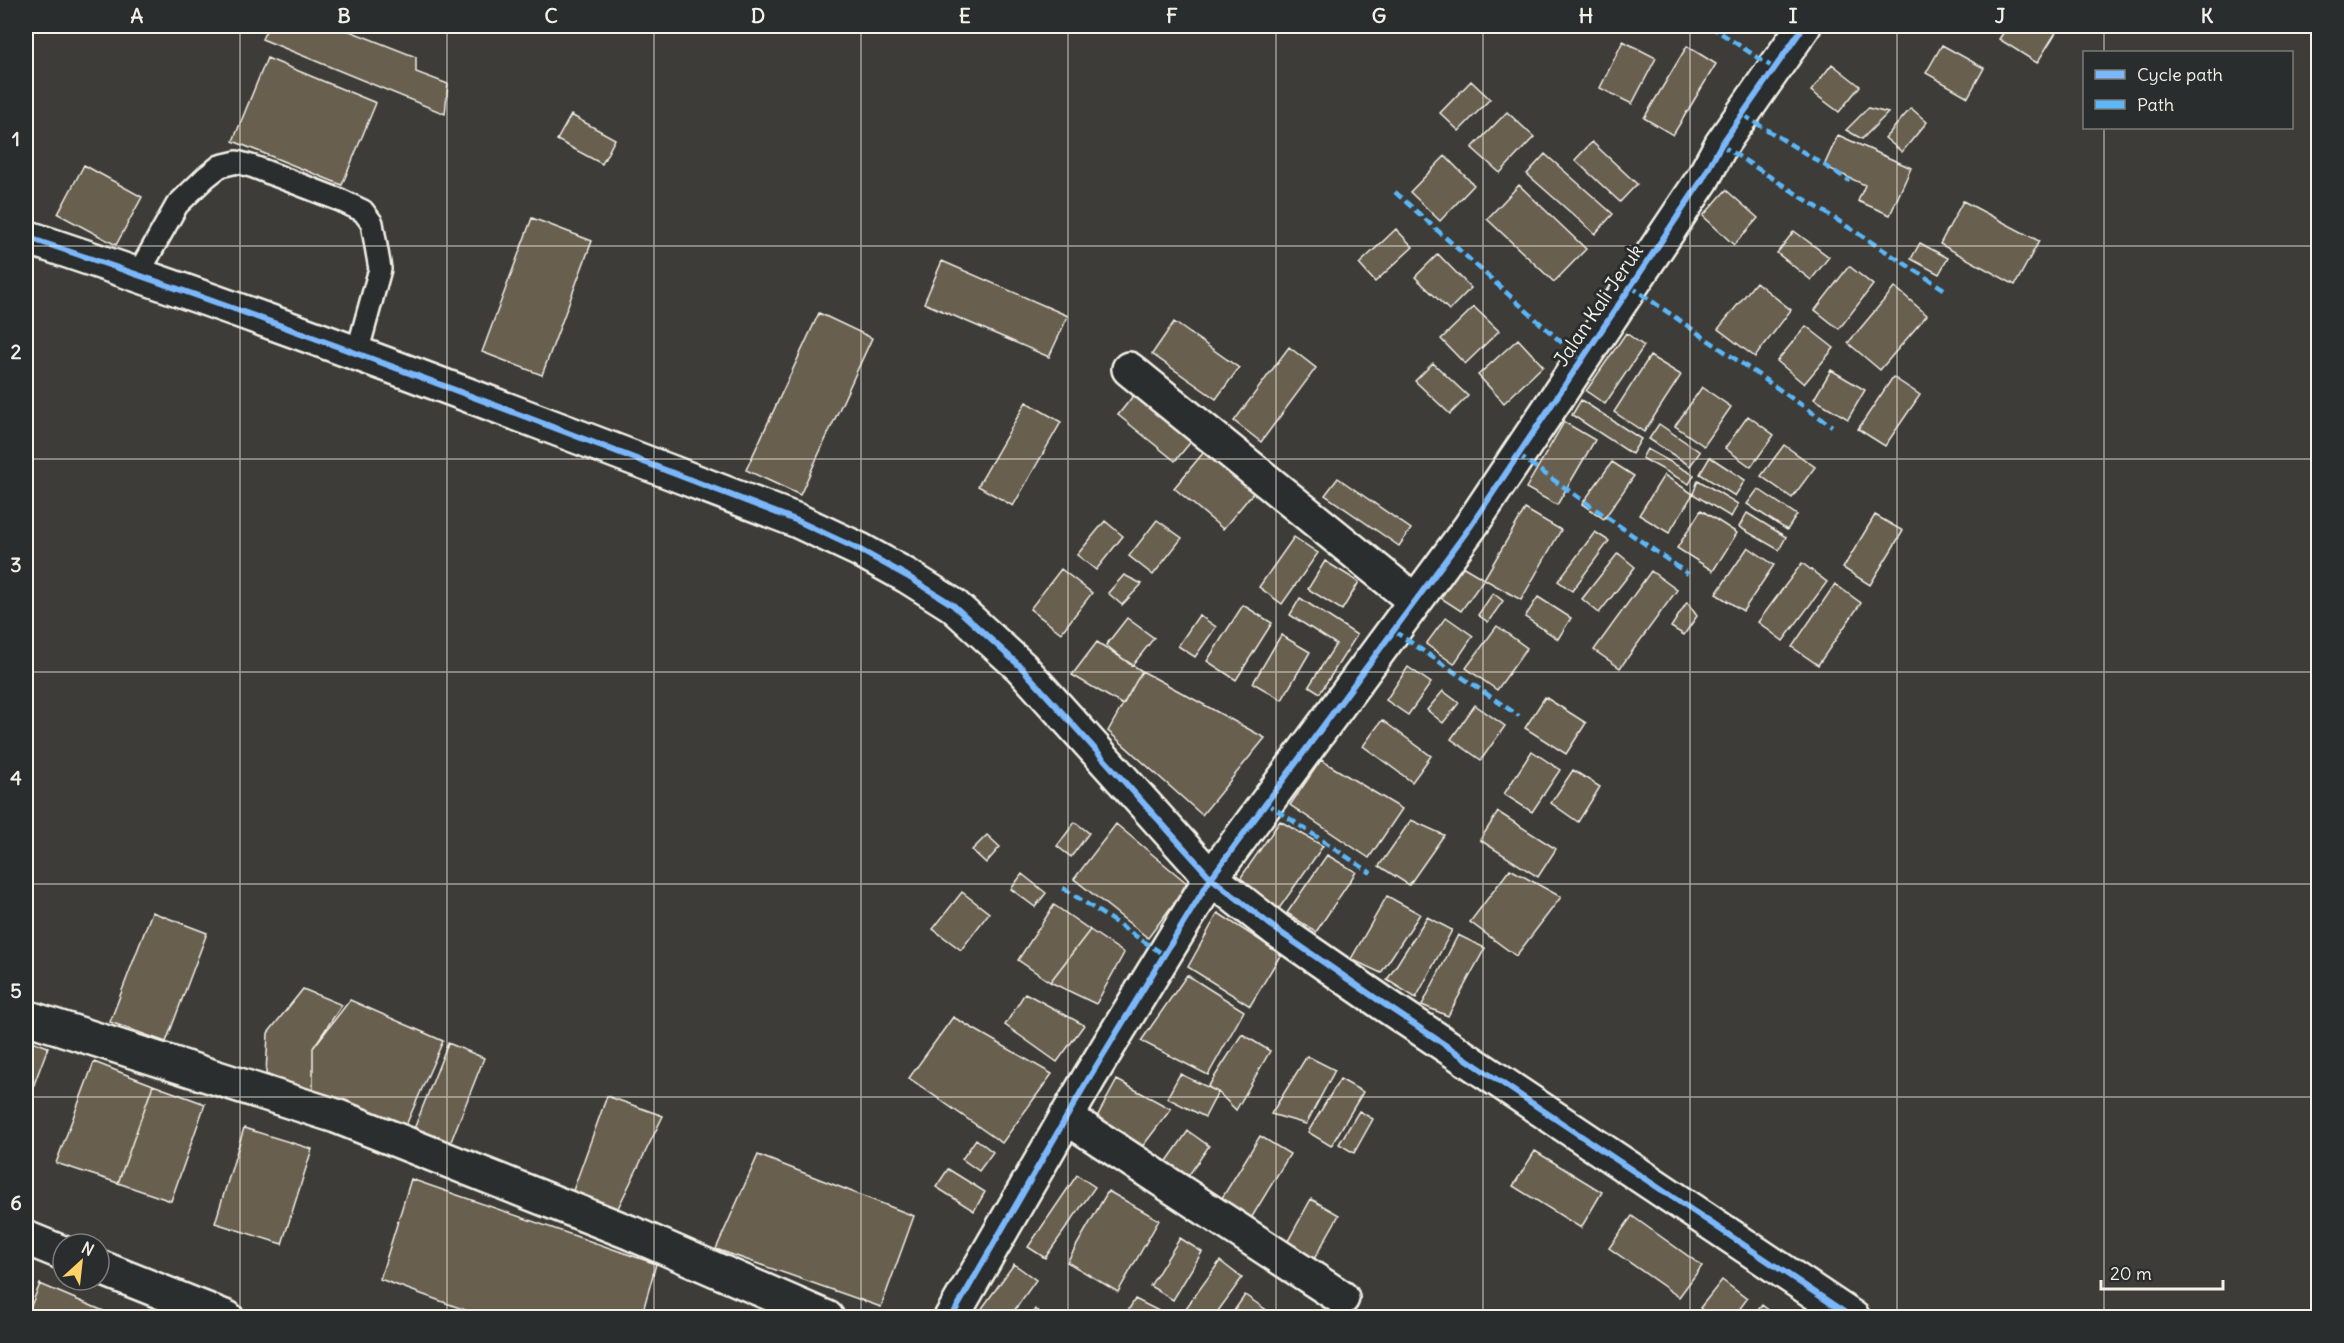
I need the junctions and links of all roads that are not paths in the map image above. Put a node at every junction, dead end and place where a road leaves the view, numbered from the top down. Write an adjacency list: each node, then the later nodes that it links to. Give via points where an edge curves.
1 (1804, 26): 6 (street, Jalan Kali Jeruk, via 1721,145 1702,180 1470,527)
2 (26, 237): 3 (street)
3 (138, 274): 4 (street); 4 (lane, via 177,205 206,177 220,166 237,162 254,167 356,207 372,223 380,269)
4 (357, 353): 7 (street, via 798,521 907,576 953,605 1021,667)
5 (1129, 369): 6 (street)
6 (1415, 601): 7 (street, Jalan Kali Jeruk)
7 (1211, 878): 9 (street, Jalan Kali Jeruk); 17 (street, via 1366,992)
8 (26, 1017): 15 (street, via 336,1116 631,1233)
9 (1066, 1117): 13 (street); 16 (street, Jalan Kali Jeruk)
10 (26, 1238): 11 (street)
11 (51, 1248)
12 (111, 1272): 14 (street)
13 (1342, 1298)
14 (226, 1317)
15 (827, 1317)
16 (951, 1317)
17 (1853, 1317)

